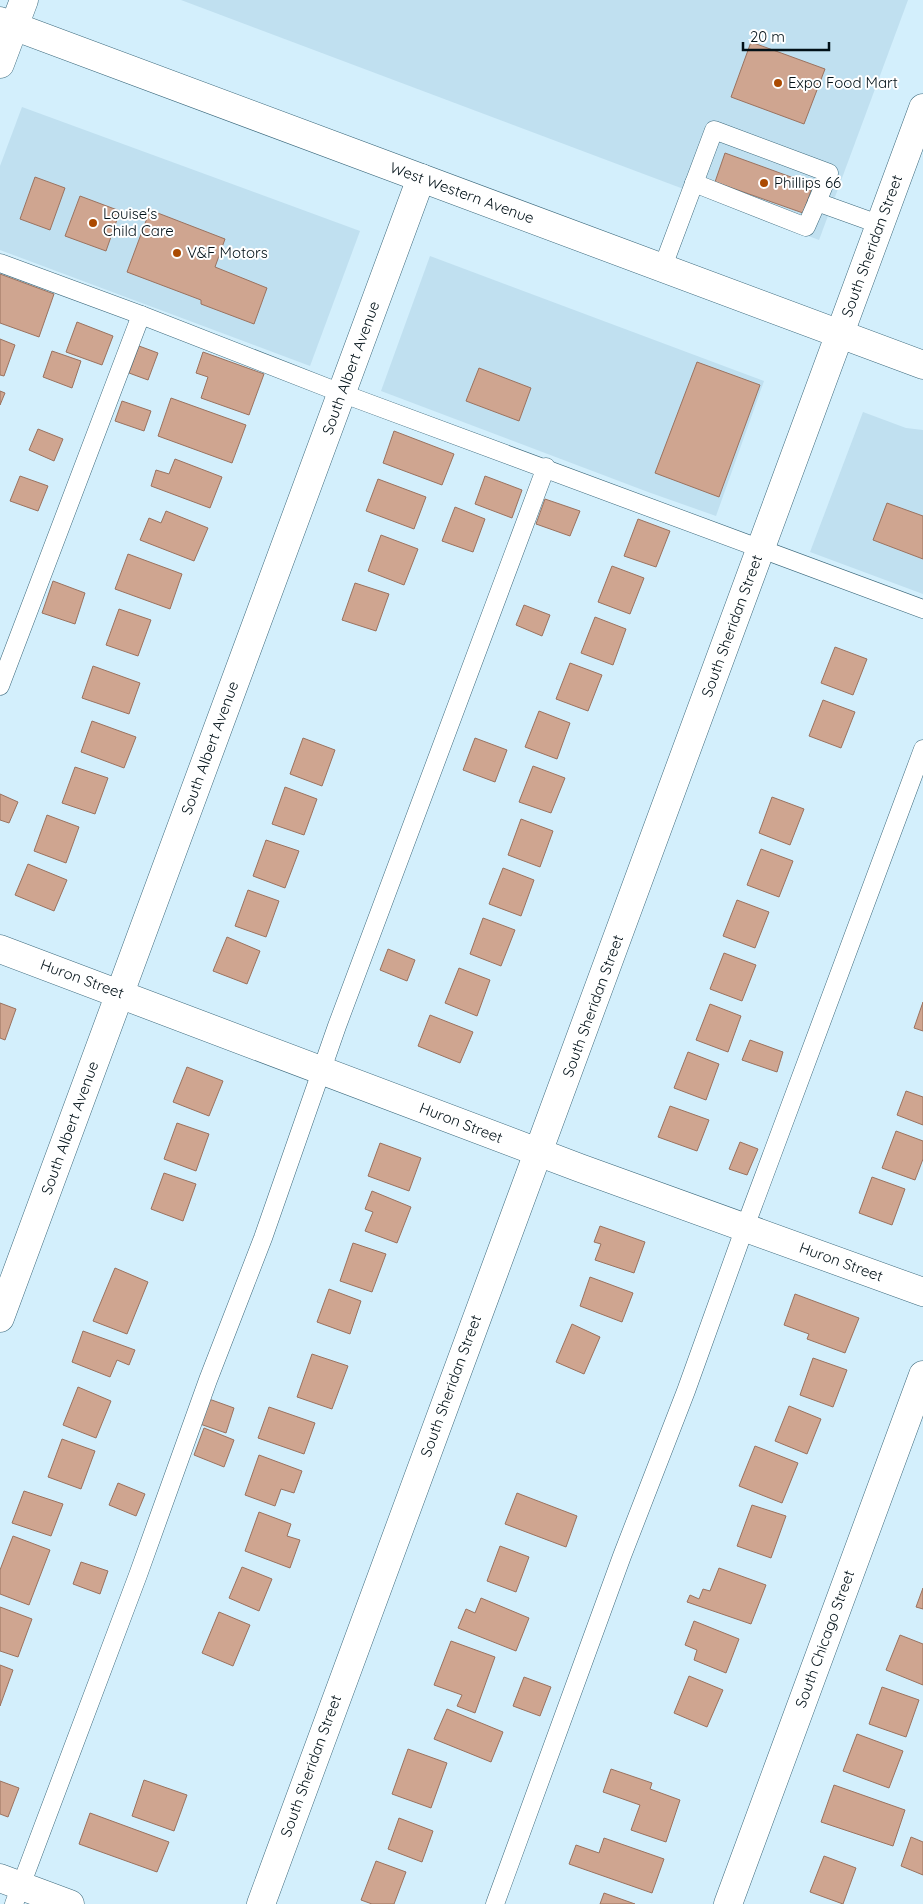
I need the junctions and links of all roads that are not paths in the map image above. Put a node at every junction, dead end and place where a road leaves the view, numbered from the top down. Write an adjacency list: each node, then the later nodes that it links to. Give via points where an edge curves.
1 (24, 0): 2 (street)
2 (7, 24): 3 (street); 5 (street, West Western Avenue)
3 (0, 64)
4 (923, 108): 8 (street, South Sheridan Street)
5 (421, 178): 10 (street, West Western Avenue); 14 (street, South Albert Avenue)
6 (694, 183): 7 (lane, via 806,227); 7 (lane, via 714,130 829,173); 10 (lane)
7 (817, 202): 8 (lane)
8 (881, 224): 12 (street, South Sheridan Street)
9 (0, 263): 11 (lane)
10 (662, 269): 12 (street, West Western Avenue)
11 (140, 315): 14 (lane); 18 (lane)
12 (840, 333): 13 (street, West Western Avenue); 16 (street, South Sheridan Street)
13 (923, 365)
14 (342, 392): 15 (lane); 21 (street, South Albert Avenue)
15 (546, 467): 16 (lane); 22 (lane)
16 (760, 549): 17 (lane); 23 (street, South Sheridan Street)
17 (923, 609)
18 (0, 686)
19 (923, 749): 24 (lane)
20 (0, 949): 21 (street, Huron Street)
21 (120, 993): 22 (street, Huron Street); 26 (street, South Albert Avenue)
22 (323, 1070): 23 (street, Huron Street); 28 (lane, via 138,1575)
23 (539, 1152): 24 (street, Huron Street); 30 (street, South Sheridan Street)
24 (745, 1227): 25 (street, Huron Street); 31 (lane)
25 (923, 1292)
26 (0, 1318)
27 (923, 1375): 32 (street, South Chicago Street)
28 (12, 1889): 29 (street)
29 (70, 1904)
30 (261, 1904)
31 (495, 1904)
32 (728, 1904)

